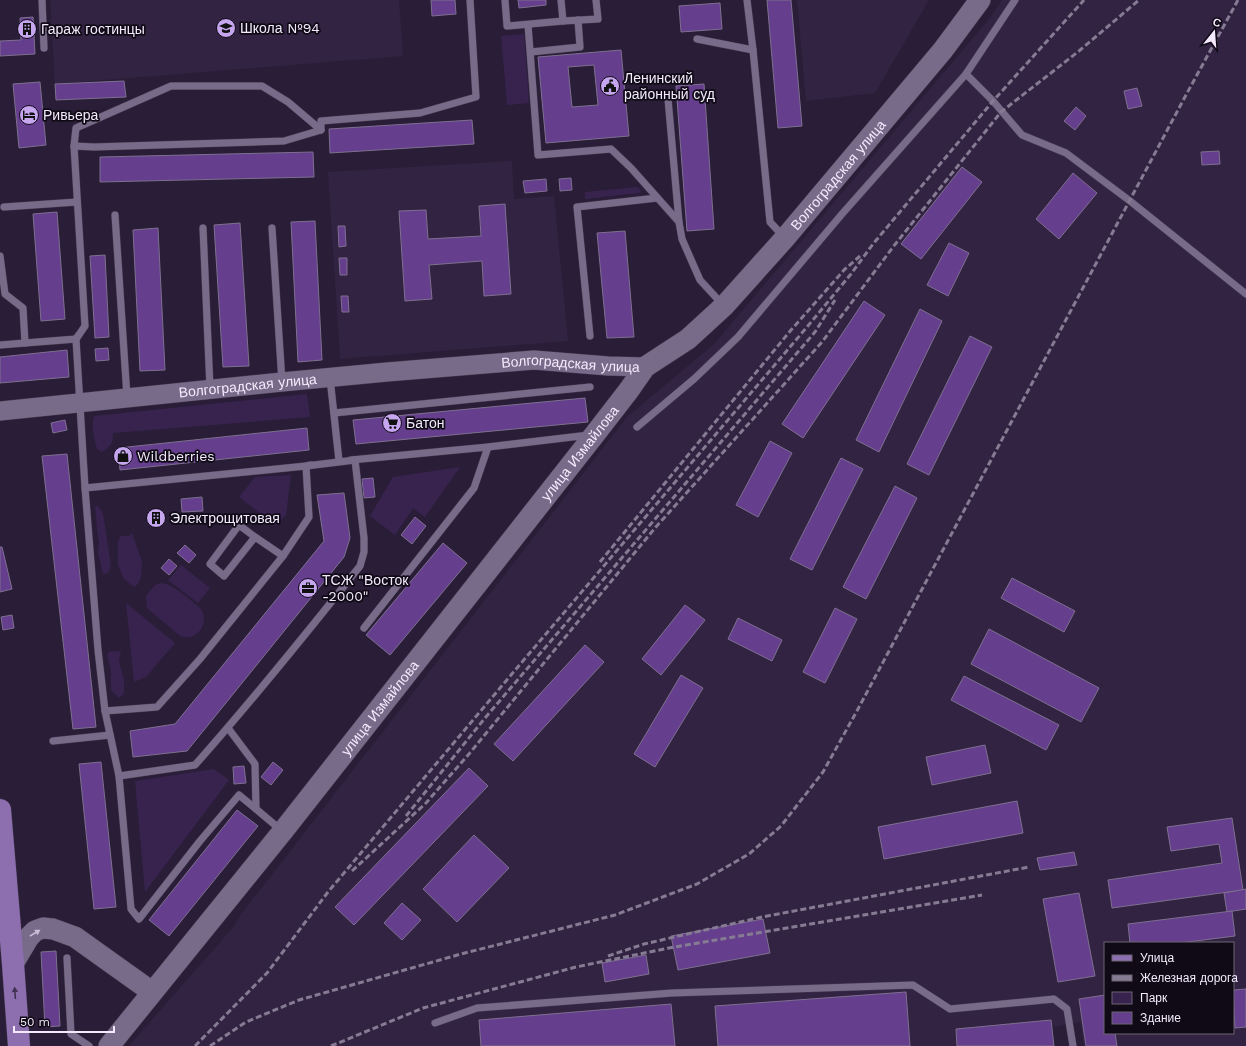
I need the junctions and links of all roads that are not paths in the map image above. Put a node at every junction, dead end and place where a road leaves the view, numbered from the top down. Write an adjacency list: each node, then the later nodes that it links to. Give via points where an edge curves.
1 (42, 0): 13 (lane)
2 (470, 0): 18 (lane, via 476,96 420,113 321,121)
3 (505, 0): 11 (lane, via 507,26)
4 (561, 0): 10 (lane)
5 (596, 0): 9 (lane, via 598,19)
6 (747, 0): 14 (lane)
7 (980, 0): 27 (main road, Волгоградская улица, via 944,50)
8 (1015, 0): 16 (lane)
9 (578, 20): 10 (lane); 15 (lane, via 580,47)
10 (563, 21): 11 (lane)
11 (528, 24): 15 (lane)
12 (697, 40): 14 (lane)
13 (44, 48)
14 (753, 50): 27 (lane, via 770,222)
15 (531, 52): 20 (lane, via 538,155 611,149)
16 (966, 74): 29 (lane, via 1022,135 1066,153); 44 (lane, via 738,337 694,379)
17 (668, 99): 24 (lane)
18 (322, 130): 19 (lane, via 284,141); 19 (lane, via 288,102 262,86 171,86 76,128)
19 (74, 146): 21 (lane)
20 (657, 198): 24 (lane); 31 (lane, via 577,207)
21 (78, 202): 22 (lane); 32 (lane, via 85,326)
22 (4, 207)
23 (115, 215): 40 (lane)
24 (679, 222): 30 (lane, via 682,239 700,280)
25 (203, 228): 39 (lane)
26 (272, 228): 37 (lane)
27 (784, 238): 30 (main road, Волгоградская улица)
28 (0, 256): 33 (lane, via 5,294 23,308)
29 (1246, 294)
30 (724, 306): 35 (main road, Волгоградская улица, via 688,339)
31 (590, 336)
32 (76, 339): 33 (lane); 41 (lane)
33 (25, 343): 34 (lane)
34 (0, 345)
35 (645, 366): 36 (street, Волгоградская улица, via 534,360); 45 (main road, улица Измайлова)
36 (330, 378): 37 (street, Волгоградская улица); 43 (lane)
37 (282, 382): 39 (street, Волгоградская улица)
38 (590, 387): 43 (lane)
39 (210, 389): 40 (street, Волгоградская улица)
40 (127, 397): 41 (street, Волгоградская улица)
41 (80, 403): 42 (street, Волгоградская улица); 50 (lane)
42 (0, 411)
43 (334, 412): 48 (lane)
44 (637, 427)
45 (595, 434): 46 (lane); 61 (main road, улица Измайлова)
46 (488, 447): 47 (lane); 53 (lane, via 474,488)
47 (355, 460): 48 (lane); 55 (lane, via 364,538 360,566)
48 (339, 461): 49 (lane)
49 (306, 466): 50 (lane); 52 (lane, via 309,517)
50 (85, 488): 54 (lane)
51 (255, 537): 51 (lane, via 239,525 210,564 224,576); 52 (lane)
52 (283, 556): 54 (lane, via 200,659 157,707)
53 (364, 628)
54 (105, 711): 56 (lane)
55 (228, 728): 58 (lane, via 195,765); 59 (lane, via 255,764)
56 (110, 735): 57 (lane); 58 (lane)
57 (53, 741)
58 (120, 776): 59 (lane, via 131,909 139,919 239,795)
59 (256, 809): 61 (lane)
60 (0, 810): 63 (main road)
61 (283, 831): 64 (main road, улица Измайлова)
62 (67, 958): 66 (lane, via 71,1034)
63 (13, 964): 64 (main road, one-way to 64, via 35,931 43,928 53,929 75,937); 67 (main road, one-way to 63)
64 (152, 992): 69 (main road, улица Измайлова)
65 (435, 1023): 70 (lane, via 477,1008 672,993 912,985 950,1009 1054,999 1067,1009)
66 (79, 1044): 68 (lane)
67 (19, 1046)
68 (89, 1046)
69 (109, 1046)
70 (1074, 1046)

